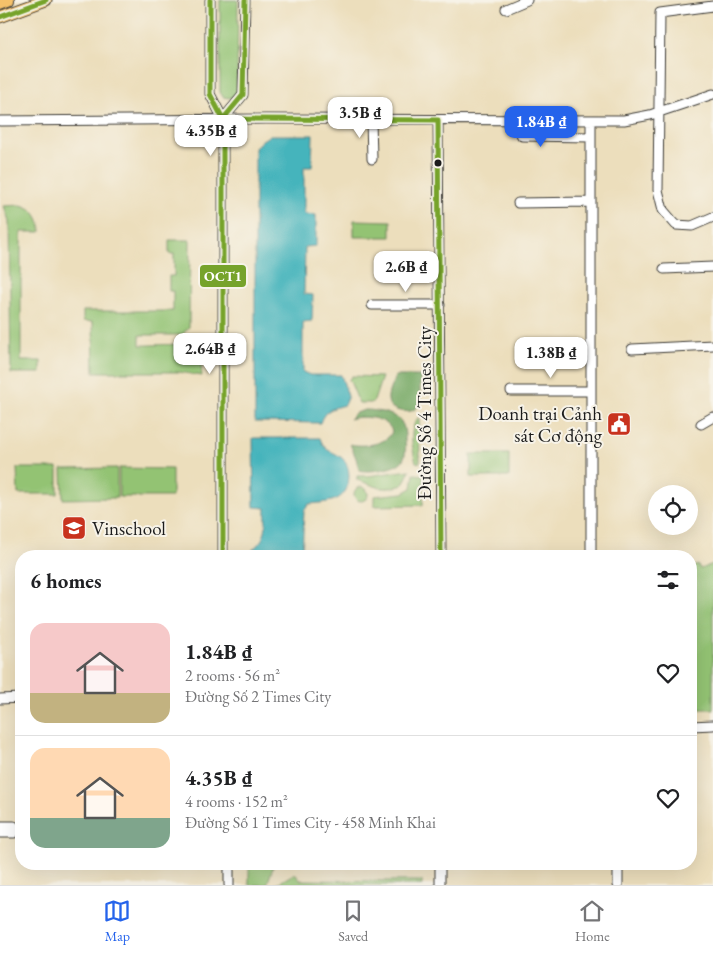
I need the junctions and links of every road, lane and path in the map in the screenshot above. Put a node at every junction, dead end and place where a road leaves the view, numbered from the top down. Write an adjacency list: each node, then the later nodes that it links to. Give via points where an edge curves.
1 (8, 0): 6 (highway)
2 (46, 0): 9 (main road)
3 (210, 0): 12 (street, via 210,94)
4 (245, 0): 12 (street, via 243,95)
5 (527, 0): 8 (street)
6 (0, 3)
7 (713, 6): 11 (street, via 660,13)
8 (506, 9)
9 (0, 17)
10 (713, 94): 11 (street)
11 (660, 112): 17 (street, via 635,119); 22 (street, via 658,190 663,210 676,225 692,226)
12 (223, 119): 13 (street); 16 (street); 33 (street)
13 (371, 119): 14 (street); 19 (street)
14 (438, 120): 15 (street); 26 (street, Đường Số 4 Times City)
15 (514, 120): 17 (street); 18 (street, via 522,136)
16 (0, 121)
17 (591, 121): 18 (street)
18 (591, 137): 20 (street)
19 (372, 159)
20 (591, 202): 21 (street); 30 (street)
21 (518, 203)
22 (713, 217)
23 (713, 267): 24 (street)
24 (664, 268)
25 (372, 305): 26 (street)
26 (440, 305): 34 (street, Đường Số 4 Times City)
27 (713, 345): 28 (street)
28 (632, 350)
29 (511, 391): 30 (street)
30 (591, 391): 35 (street)
31 (713, 416): 32 (street)
32 (701, 424)
33 (223, 550)
34 (441, 550)
35 (591, 550)
36 (15, 698): 37 (street)
37 (0, 699)
38 (697, 726): 39 (street)
39 (713, 726)
40 (0, 826): 41 (street, via 14,826 14,833)
41 (0, 833)
42 (229, 870): 45 (street)
43 (440, 870): 46 (street)
44 (618, 870): 47 (street)
45 (229, 885)
46 (440, 885)
47 (618, 885)

